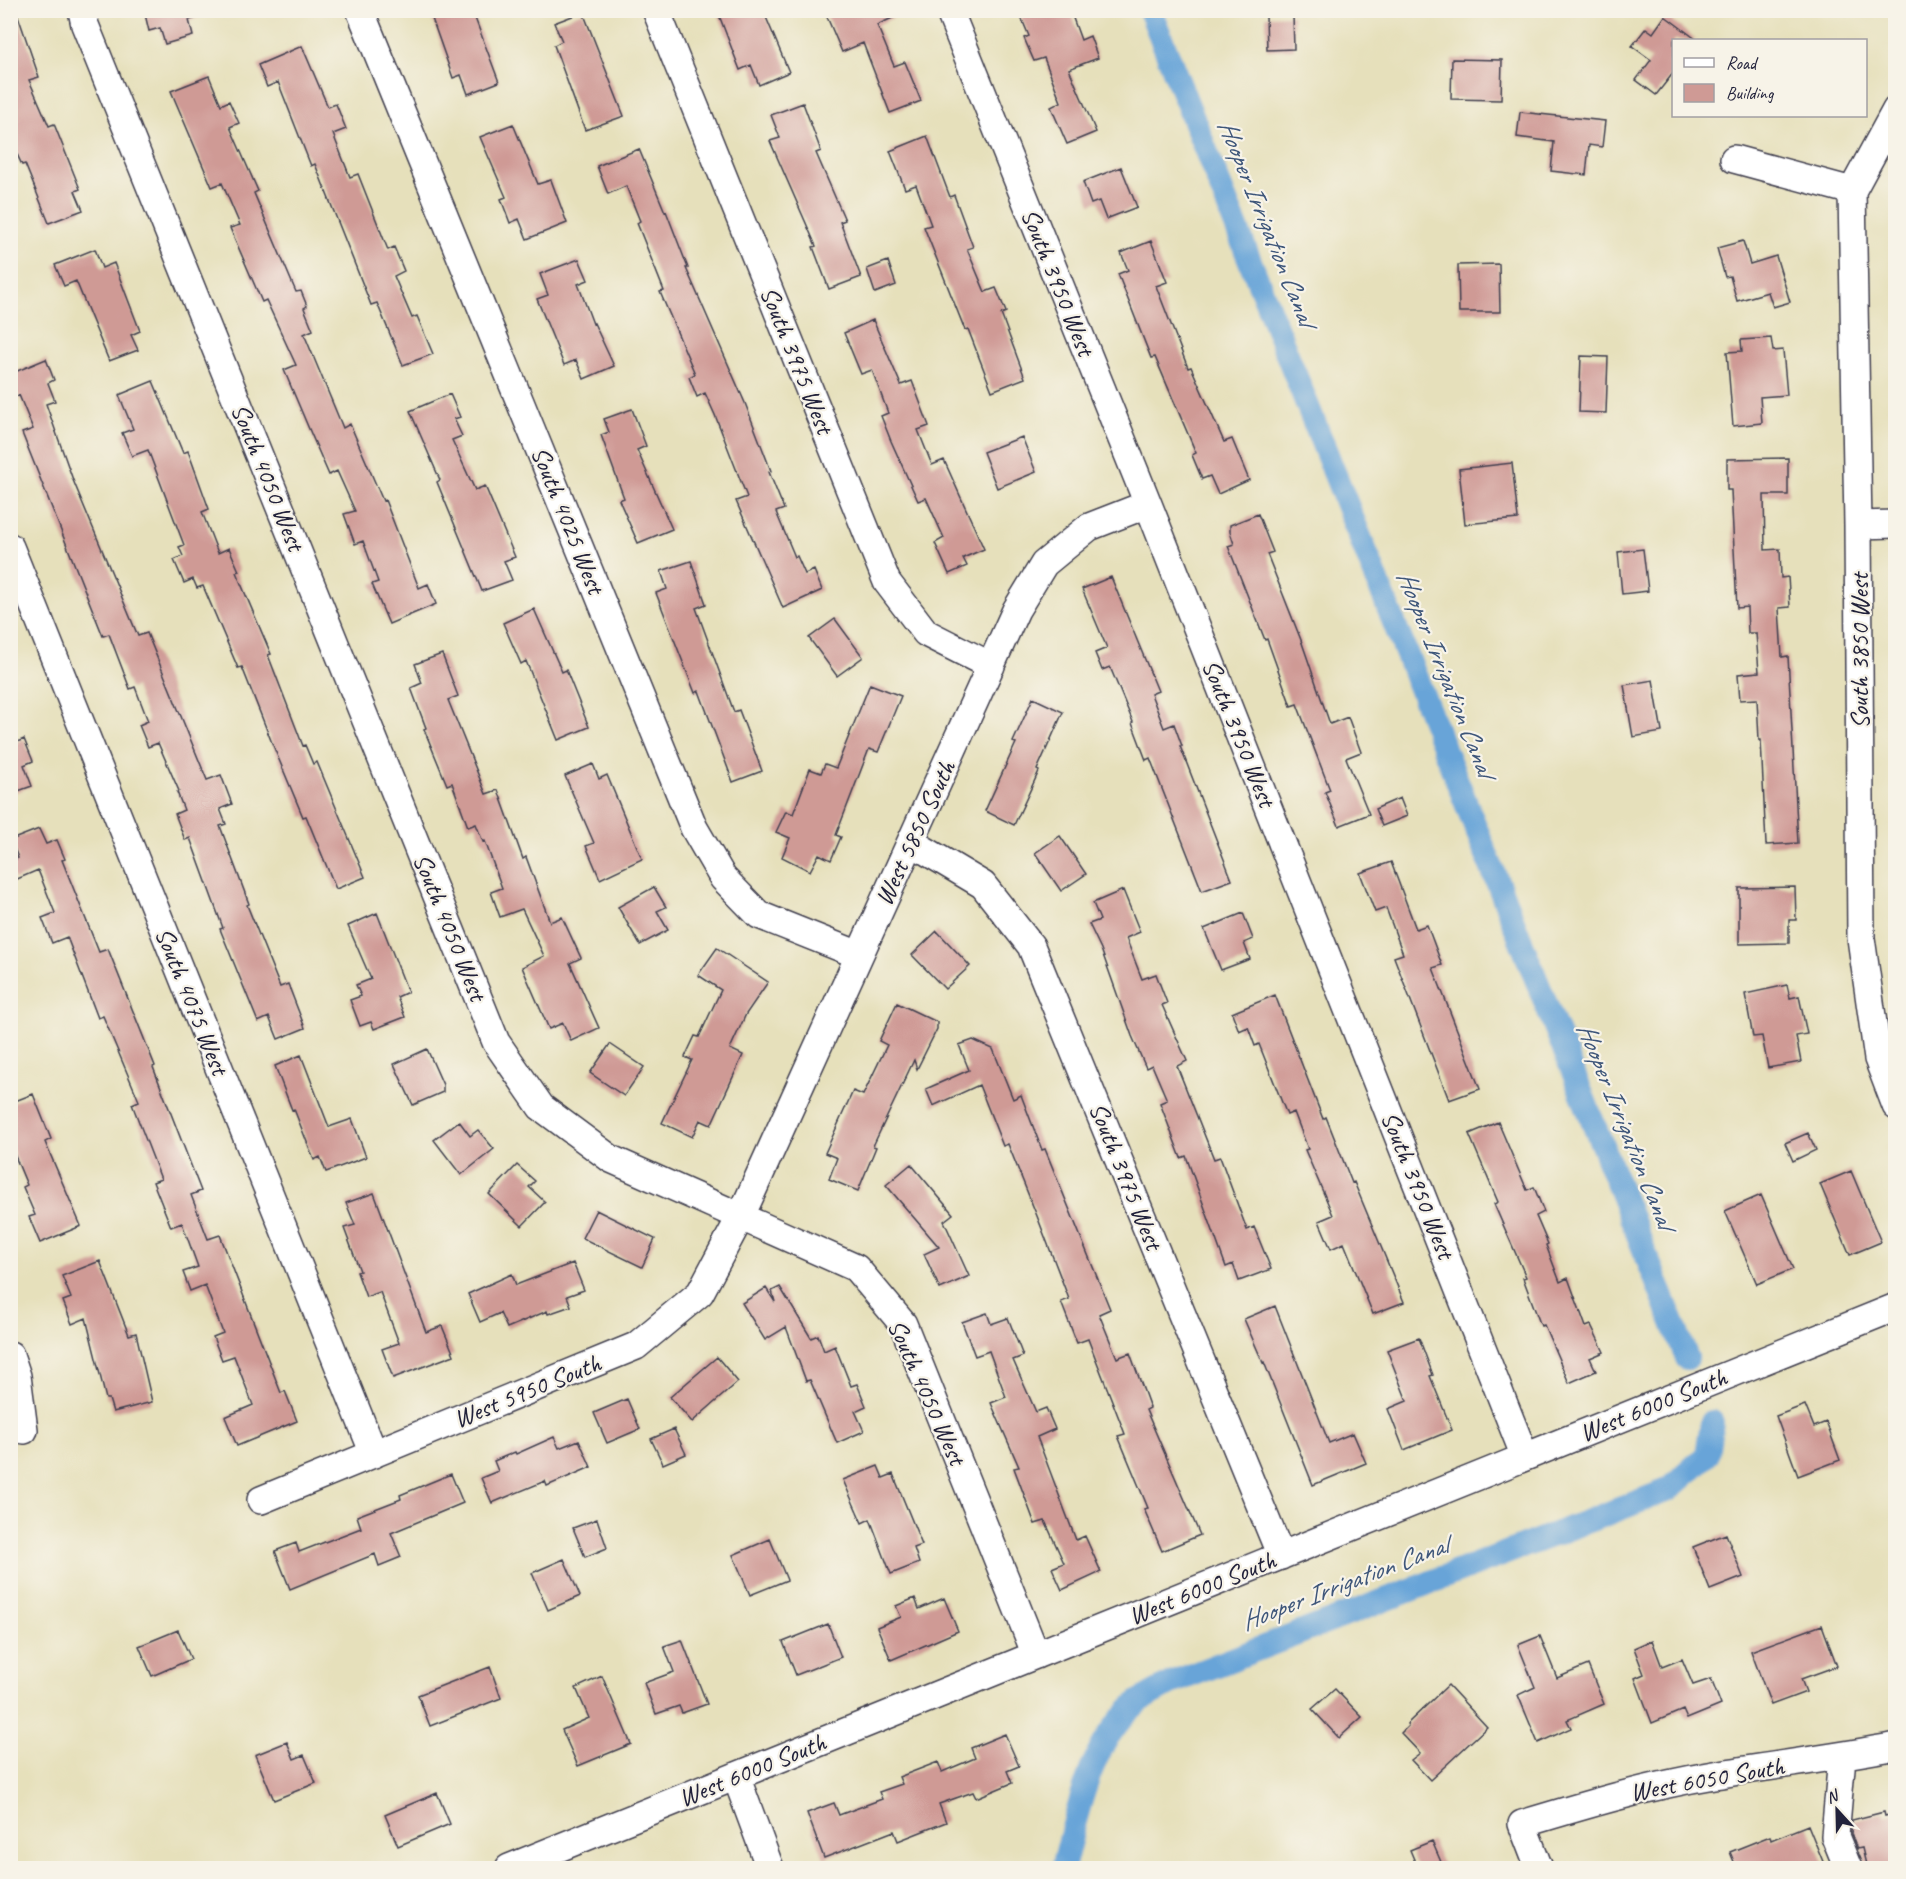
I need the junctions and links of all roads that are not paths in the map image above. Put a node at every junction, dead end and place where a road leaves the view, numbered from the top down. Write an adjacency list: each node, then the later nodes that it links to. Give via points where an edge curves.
1 (82, 10): 16 (street, South 4050 West, via 496,1042 541,1107 611,1159)
2 (360, 10): 14 (street, South 4025 West, via 694,828 723,878 759,915)
3 (656, 10): 12 (street, South 3975 West, via 887,582 926,633)
4 (949, 10): 8 (street, South 3950 West)
5 (1896, 110): 7 (street)
6 (1734, 159): 7 (street)
7 (1852, 191): 10 (street, South 3850 West)
8 (1148, 504): 12 (street, West 5850 South, via 1089,527 1044,564 1016,610); 21 (street, South 3950 West)
9 (1896, 524): 10 (street)
10 (1858, 525): 15 (street, South 3850 West, via 1861,938 1878,1059)
11 (10, 547): 20 (street, South 4075 West)
12 (991, 666): 13 (street, West 5850 South)
13 (911, 842): 14 (street, West 5850 South); 23 (street, South 3975 West, via 983,885 1032,946)
14 (859, 955): 16 (street, West 5850 South)
15 (1896, 1106)
16 (741, 1216): 20 (street, West 5950 South, via 700,1293 636,1346); 24 (street, South 4050 West, via 856,1268 903,1324)
17 (1896, 1307): 21 (street, West 6000 South)
18 (10, 1355): 19 (street)
19 (24, 1430)
20 (374, 1454): 22 (street, West 5950 South)
21 (1525, 1457): 23 (street, West 6000 South)
22 (261, 1500)
23 (1281, 1556): 24 (street, West 6000 South)
24 (1036, 1655): 27 (street, West 6000 South)
25 (1896, 1746): 26 (street, West 6050 South)
26 (1842, 1757): 30 (street, West 6050 South, via 1617,1795 1522,1824); 31 (street, via 1835,1836)
27 (736, 1776): 28 (street, West 6000 South); 29 (street)
28 (509, 1869)
29 (770, 1869)
30 (1539, 1869)
31 (1848, 1869)

